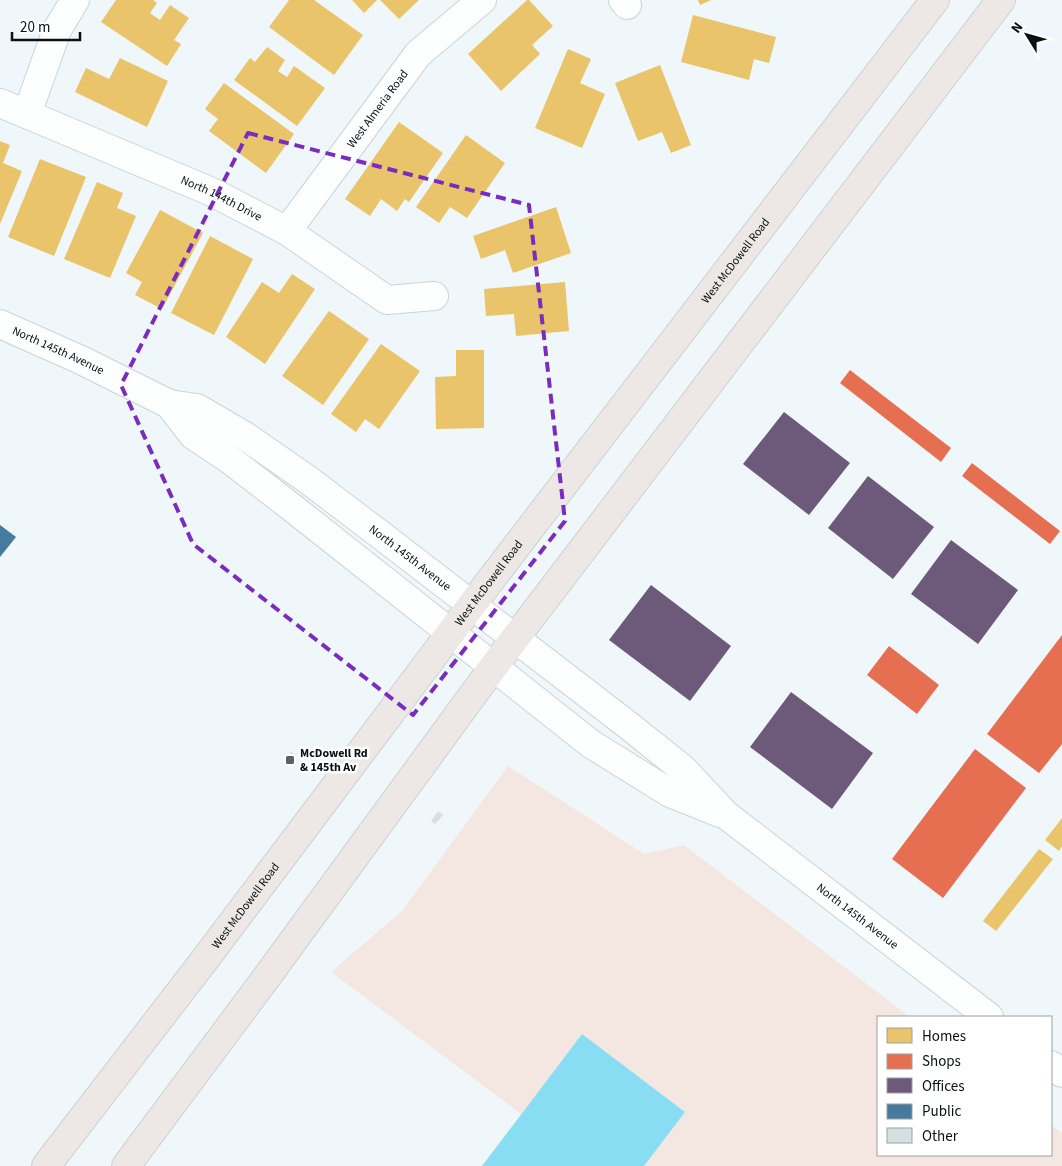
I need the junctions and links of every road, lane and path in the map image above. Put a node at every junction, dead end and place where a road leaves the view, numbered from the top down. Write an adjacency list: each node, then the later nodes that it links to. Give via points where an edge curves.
1 (75, 0): 6 (street, via 57,30)
2 (482, 0): 7 (street, West Almeria Road, via 418,54)
3 (935, 0): 11 (main road, West McDowell Road)
4 (1001, 0): 13 (main road)
5 (0, 103): 6 (street, North 144th Drive)
6 (27, 114): 7 (street, North 144th Drive, via 212,192)
7 (287, 231): 8 (street, North 144th Drive, via 387,300)
8 (434, 296)
9 (0, 324): 10 (street, North 145th Avenue, via 97,367)
10 (169, 404): 11 (street, North 145th Avenue, via 197,408 245,436); 12 (street, North 145th Avenue, via 193,435)
11 (472, 605): 12 (main road, West McDowell Road); 13 (street, North 145th Avenue)
12 (452, 632): 14 (street, North 145th Avenue); 17 (main road, West McDowell Road)
13 (515, 638): 14 (main road); 15 (street, North 145th Avenue, via 683,769)
14 (494, 666): 15 (street, North 145th Avenue, via 591,744 632,771 670,793); 18 (main road)
15 (726, 815): 16 (street, North 145th Avenue)
16 (988, 1016)
17 (46, 1166)
18 (126, 1166)

